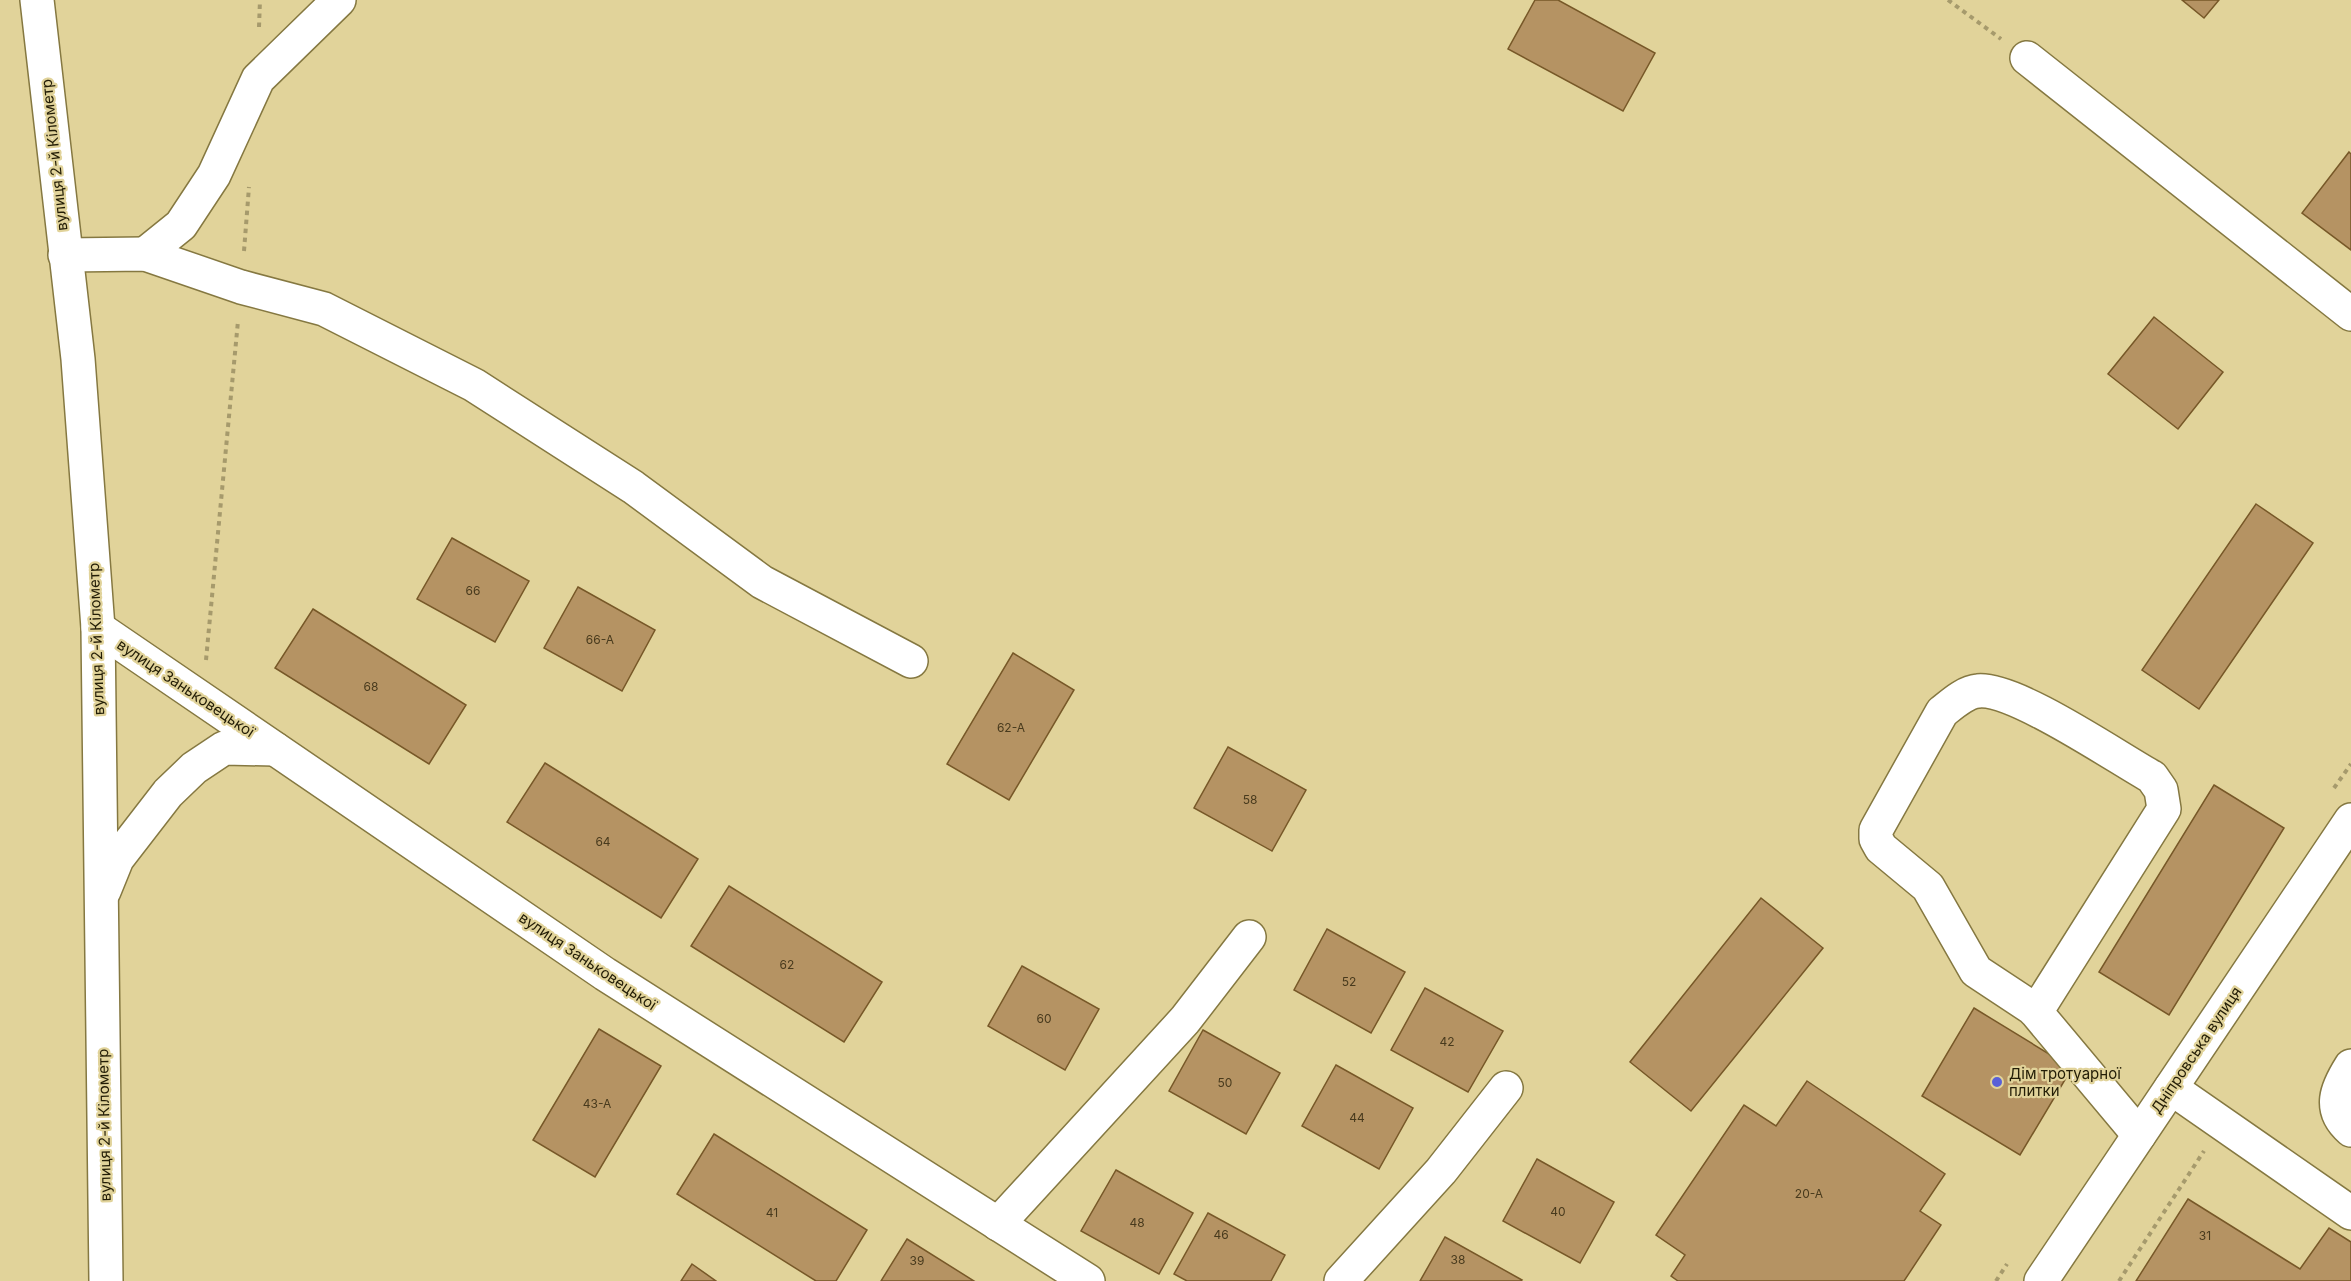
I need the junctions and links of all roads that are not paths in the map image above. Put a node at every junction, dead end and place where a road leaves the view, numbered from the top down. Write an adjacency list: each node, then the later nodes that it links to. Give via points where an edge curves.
1 (37, 0): 5 (street, вулиця 2-й Кілометр)
2 (339, 0): 4 (street, via 258,79 214,175 181,225)
3 (2027, 58): 6 (street)
4 (145, 254): 5 (street); 8 (street, via 241,287 324,309 474,385 633,487 762,582)
5 (65, 255): 7 (street, вулиця 2-й Кілометр, via 78,359)
6 (2351, 314)
7 (98, 628): 9 (street, вулиця Заньковецької); 11 (street, вулиця 2-й Кілометр)
8 (911, 661)
9 (275, 749): 11 (street, via 224,748 194,768 168,793 117,859); 20 (street, вулиця Заньковецької, via 605,974)
10 (2351, 820): 16 (street, Дніпровська вулиця)
11 (101, 899): 21 (street, вулиця 2-й Кілометр)
12 (1250, 937): 20 (street, via 1185,1020)
13 (2036, 1012): 13 (street, via 1976,971 1928,887 1881,848 1876,839 1876,830 1942,712 1978,691 2006,696 2035,710 2152,777 2161,790 2164,809); 18 (street)
14 (2351, 1066): 17 (street, via 2337,1087 2337,1106)
15 (1506, 1088): 23 (street, via 1441,1171)
16 (2171, 1088): 18 (street, Дніпровська вулиця); 19 (street)
17 (2351, 1130)
18 (2139, 1135): 24 (street, Дніпровська вулиця)
19 (2351, 1213)
20 (998, 1224): 22 (street, вулиця Заньковецької)
21 (106, 1281)
22 (1088, 1281)
23 (1341, 1281)
24 (2041, 1281)

